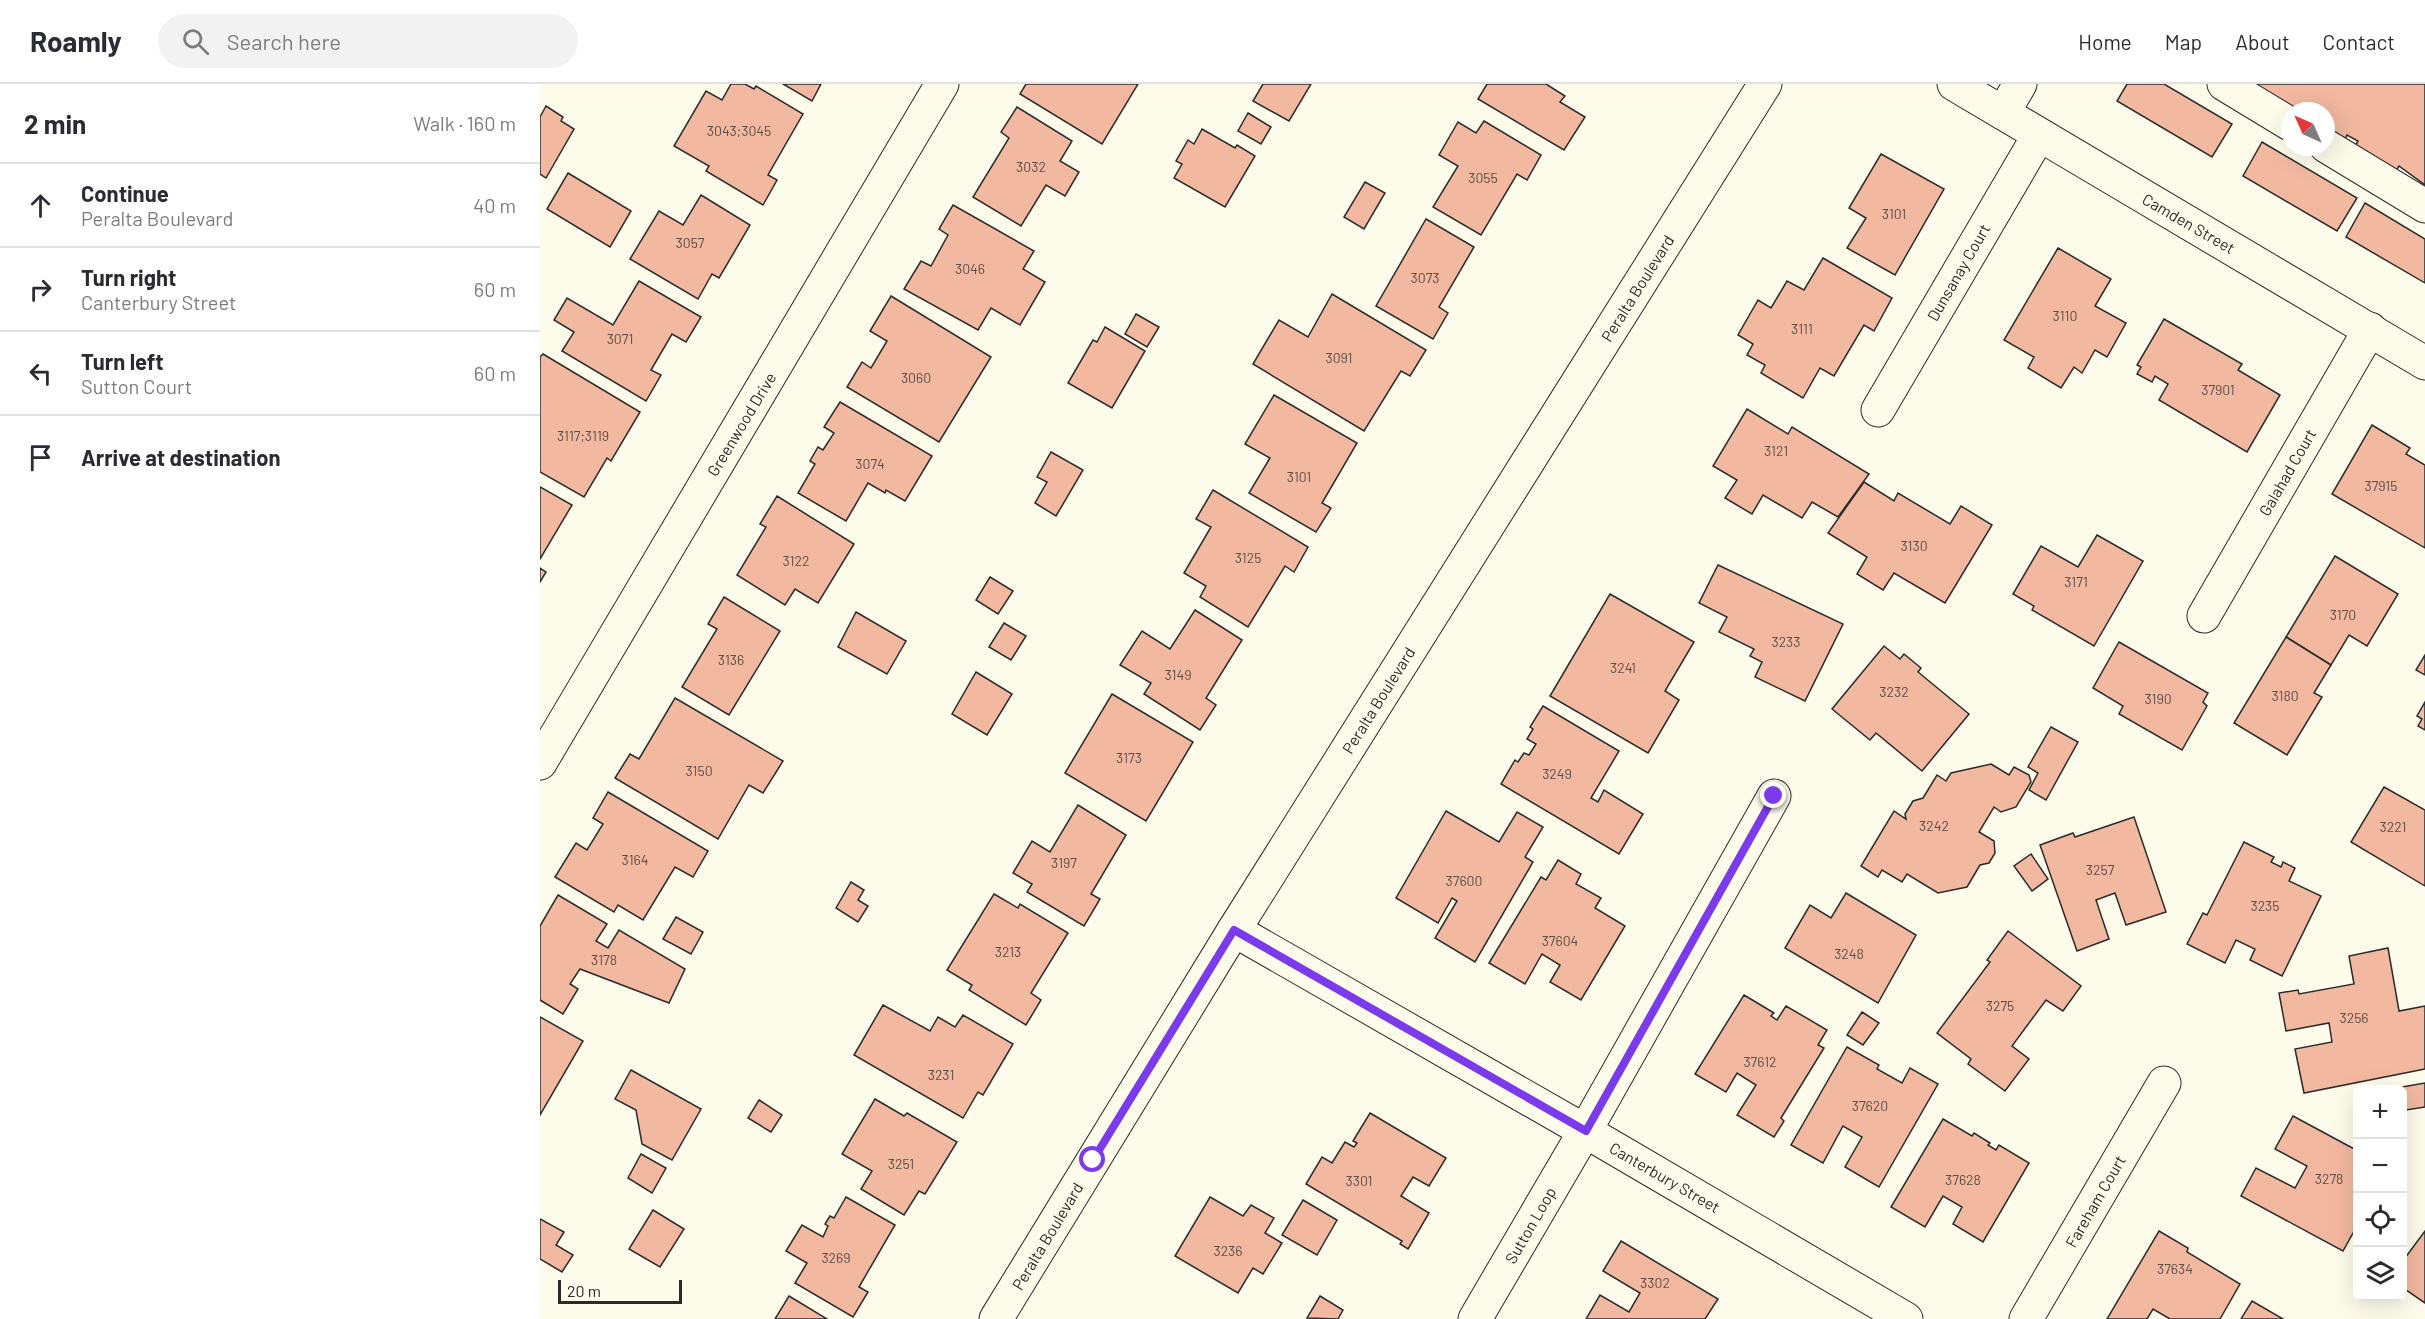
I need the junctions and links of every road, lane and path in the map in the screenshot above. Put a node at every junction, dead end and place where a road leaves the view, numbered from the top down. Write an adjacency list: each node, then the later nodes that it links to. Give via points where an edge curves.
1 (942, 84): 15 (street, Greenwood Drive)
2 (1765, 84): 17 (street, Peralta Boulevard)
3 (1954, 84): 6 (street, Camden Street)
4 (2020, 84): 6 (street)
5 (2224, 84): 7 (street)
6 (2004, 113): 8 (street, Camden Street)
7 (2281, 119)
8 (2039, 135): 11 (street, Camden Street); 13 (street, Dunsanay Court)
9 (2335, 151): 10 (street)
10 (2425, 206)
11 (2370, 330): 12 (street, Camden Street); 14 (street, Galahad Court)
12 (2425, 363)
13 (1878, 410)
14 (2204, 616)
15 (540, 763)
16 (1774, 796): 19 (street, Sutton Loop)
17 (1234, 930): 19 (street, Canterbury Street); 20 (street, Peralta Boulevard)
18 (2164, 1083): 23 (street, Fareham Court)
19 (1586, 1131): 21 (street, Sutton Loop); 22 (street, Canterbury Street)
20 (996, 1319)
21 (1475, 1319)
22 (1906, 1319)
23 (2026, 1319)

